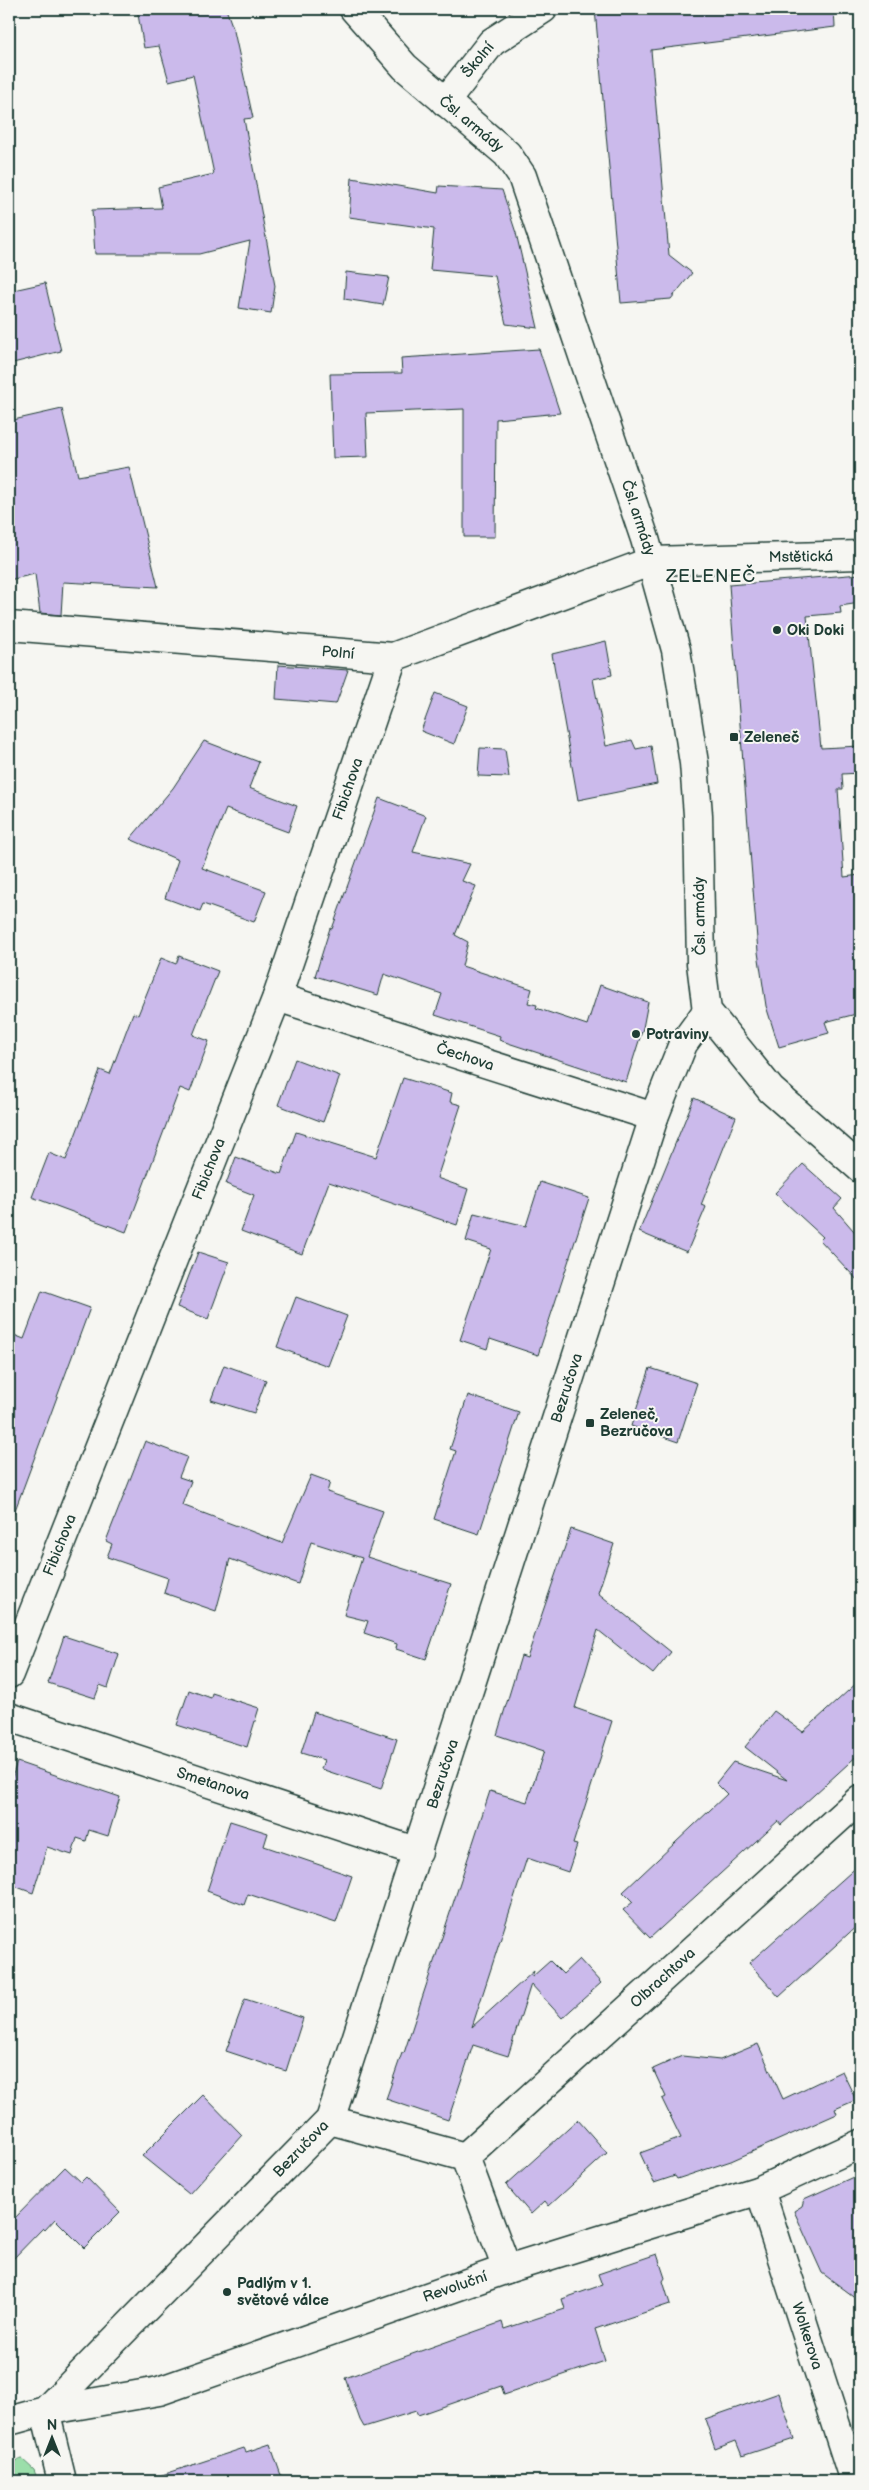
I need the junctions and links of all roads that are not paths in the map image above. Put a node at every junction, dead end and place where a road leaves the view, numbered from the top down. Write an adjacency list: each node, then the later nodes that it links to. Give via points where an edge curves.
1 (354, 9): 3 (street, Čsl. armády, via 405,67)
2 (543, 9): 3 (street, Školní, via 492,42)
3 (444, 102): 5 (street, Čsl. armády, via 507,154 522,176)
4 (860, 555): 5 (street, Mstětická)
5 (652, 561): 7 (street, Polní); 9 (street, Čsl. armády, via 676,650 694,763 701,963)
6 (9, 626): 7 (street, Polní)
7 (393, 657): 8 (street, Fibichova)
8 (277, 997): 10 (street, Čechova); 12 (street, Fibichova)
9 (707, 1011): 10 (street, Bezručova, via 683,1044); 11 (street, via 771,1090)
10 (654, 1117): 15 (street, Bezručova)
11 (860, 1168)
12 (9, 1674)
13 (9, 1717): 15 (street, Smetanova)
14 (860, 1799): 18 (street, Olbrachtova)
15 (418, 1852): 16 (street, Bezručova)
16 (330, 2120): 18 (street); 21 (street, Bezručova)
17 (860, 2144): 19 (street, Revoluční)
18 (465, 2157): 20 (street)
19 (760, 2190): 20 (street, Revoluční); 24 (street, Wolkerova)
20 (507, 2269): 21 (street, Revoluční, via 159,2391)
21 (45, 2411): 22 (street); 23 (street)
22 (9, 2421)
23 (62, 2481)
24 (854, 2481)

